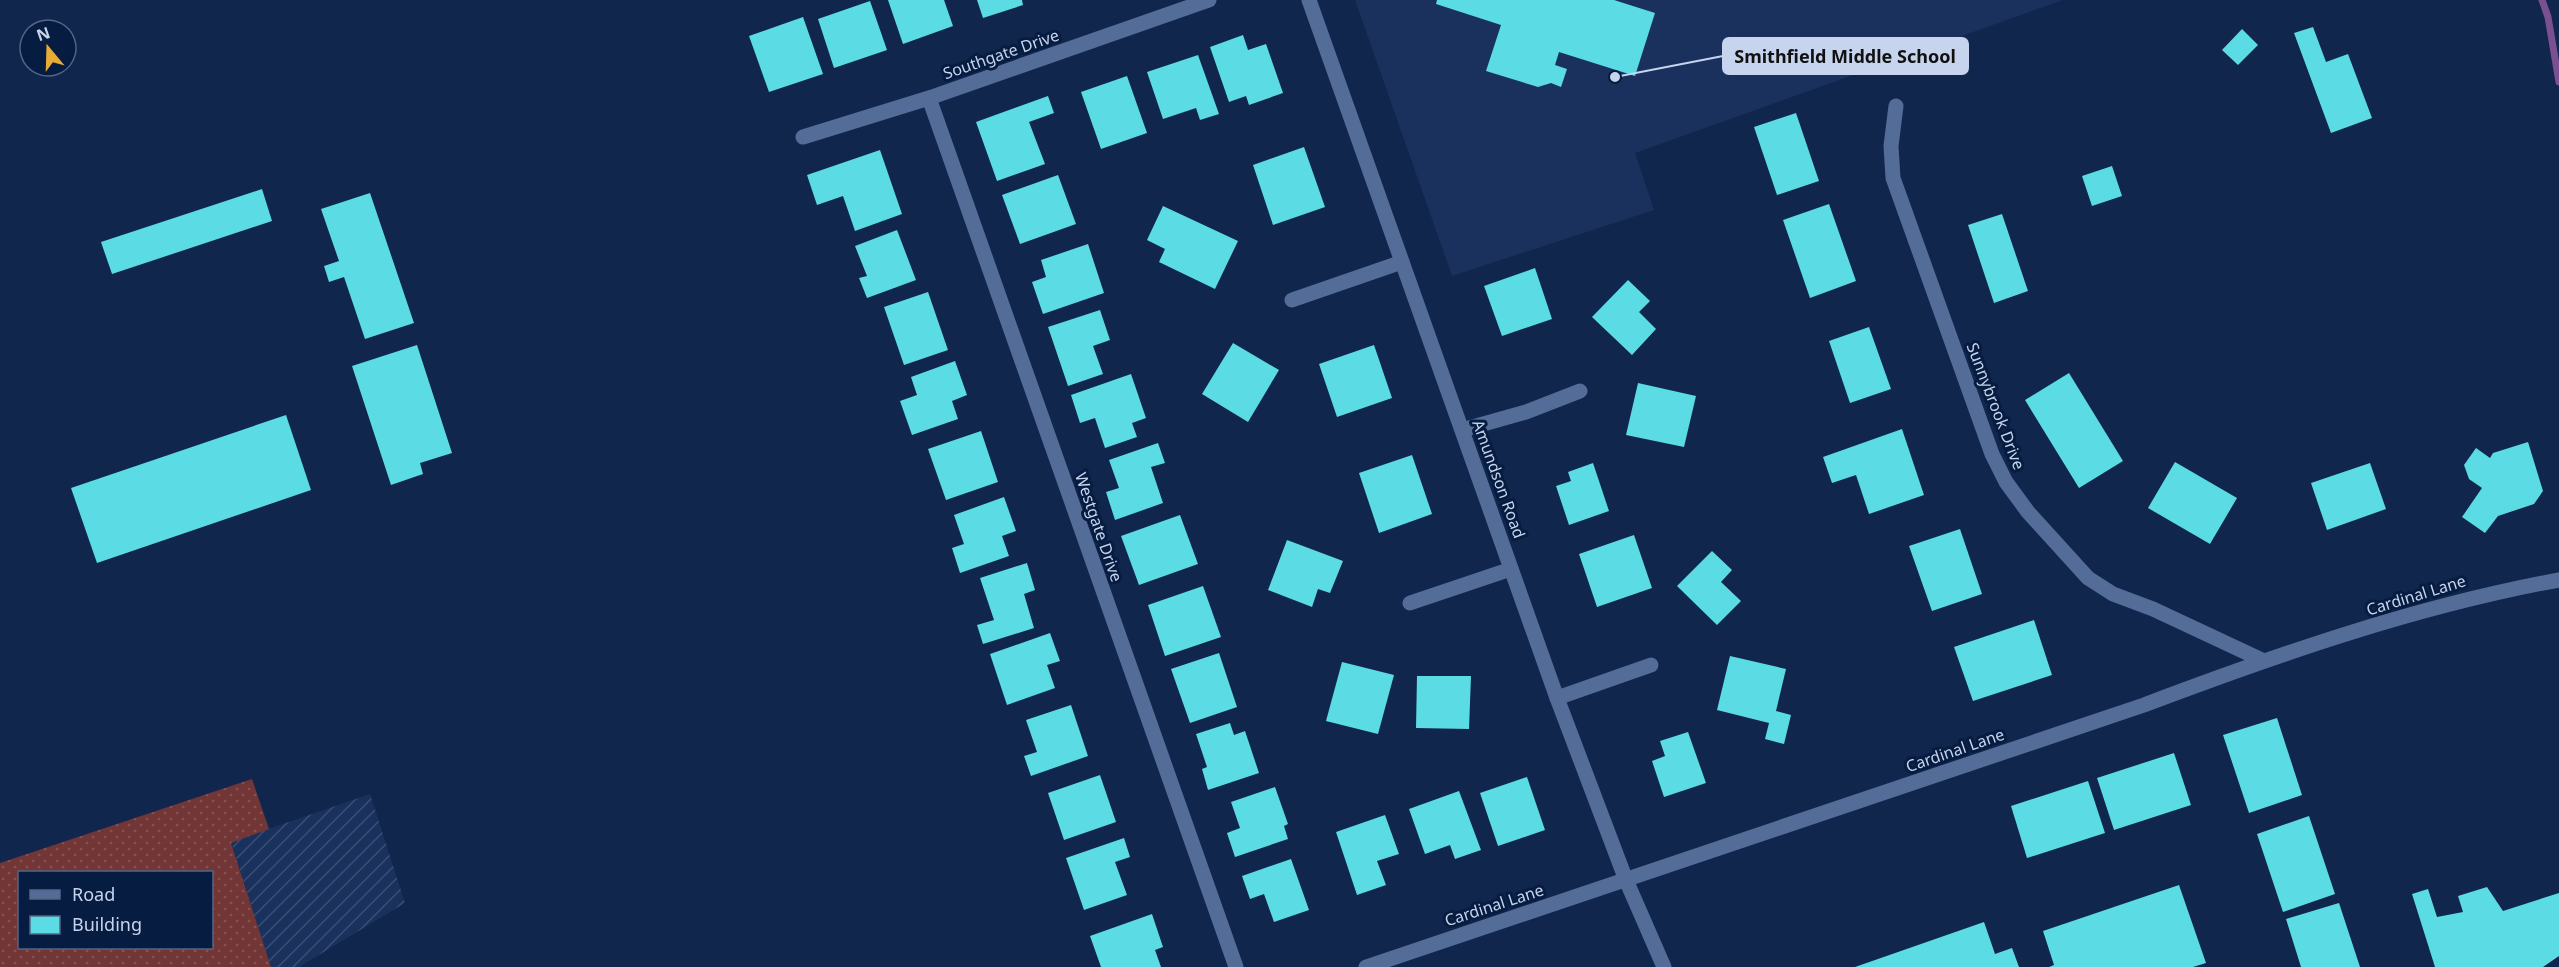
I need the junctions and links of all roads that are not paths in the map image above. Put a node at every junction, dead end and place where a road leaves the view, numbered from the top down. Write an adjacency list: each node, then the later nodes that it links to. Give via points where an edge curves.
1 (1209, 0): 3 (street, Southgate Drive)
2 (1310, 0): 6 (street, Amundson Road)
3 (929, 98): 5 (street, Southgate Drive); 17 (street, Westgate Drive)
4 (1896, 106): 13 (street, Sunnybrook Drive, via 1891,146 1893,178 1992,454 2006,482 2088,578 2113,594)
5 (803, 138)
6 (1402, 261): 7 (street); 9 (street, Amundson Road)
7 (1292, 300)
8 (1580, 391): 9 (street)
9 (1462, 430): 10 (street, Amundson Road)
10 (1511, 569): 12 (street); 15 (street, Amundson Road)
11 (2559, 580): 13 (street, Cardinal Lane, via 2468,598)
12 (1410, 603)
13 (2262, 660): 16 (street, Cardinal Lane, via 2144,705)
14 (1652, 665): 15 (street)
15 (1557, 698): 16 (street, Amundson Road)
16 (1626, 880): 18 (street, Cardinal Lane); 19 (street, Amundson Road)
17 (1236, 967)
18 (1366, 967)
19 (1664, 967)

